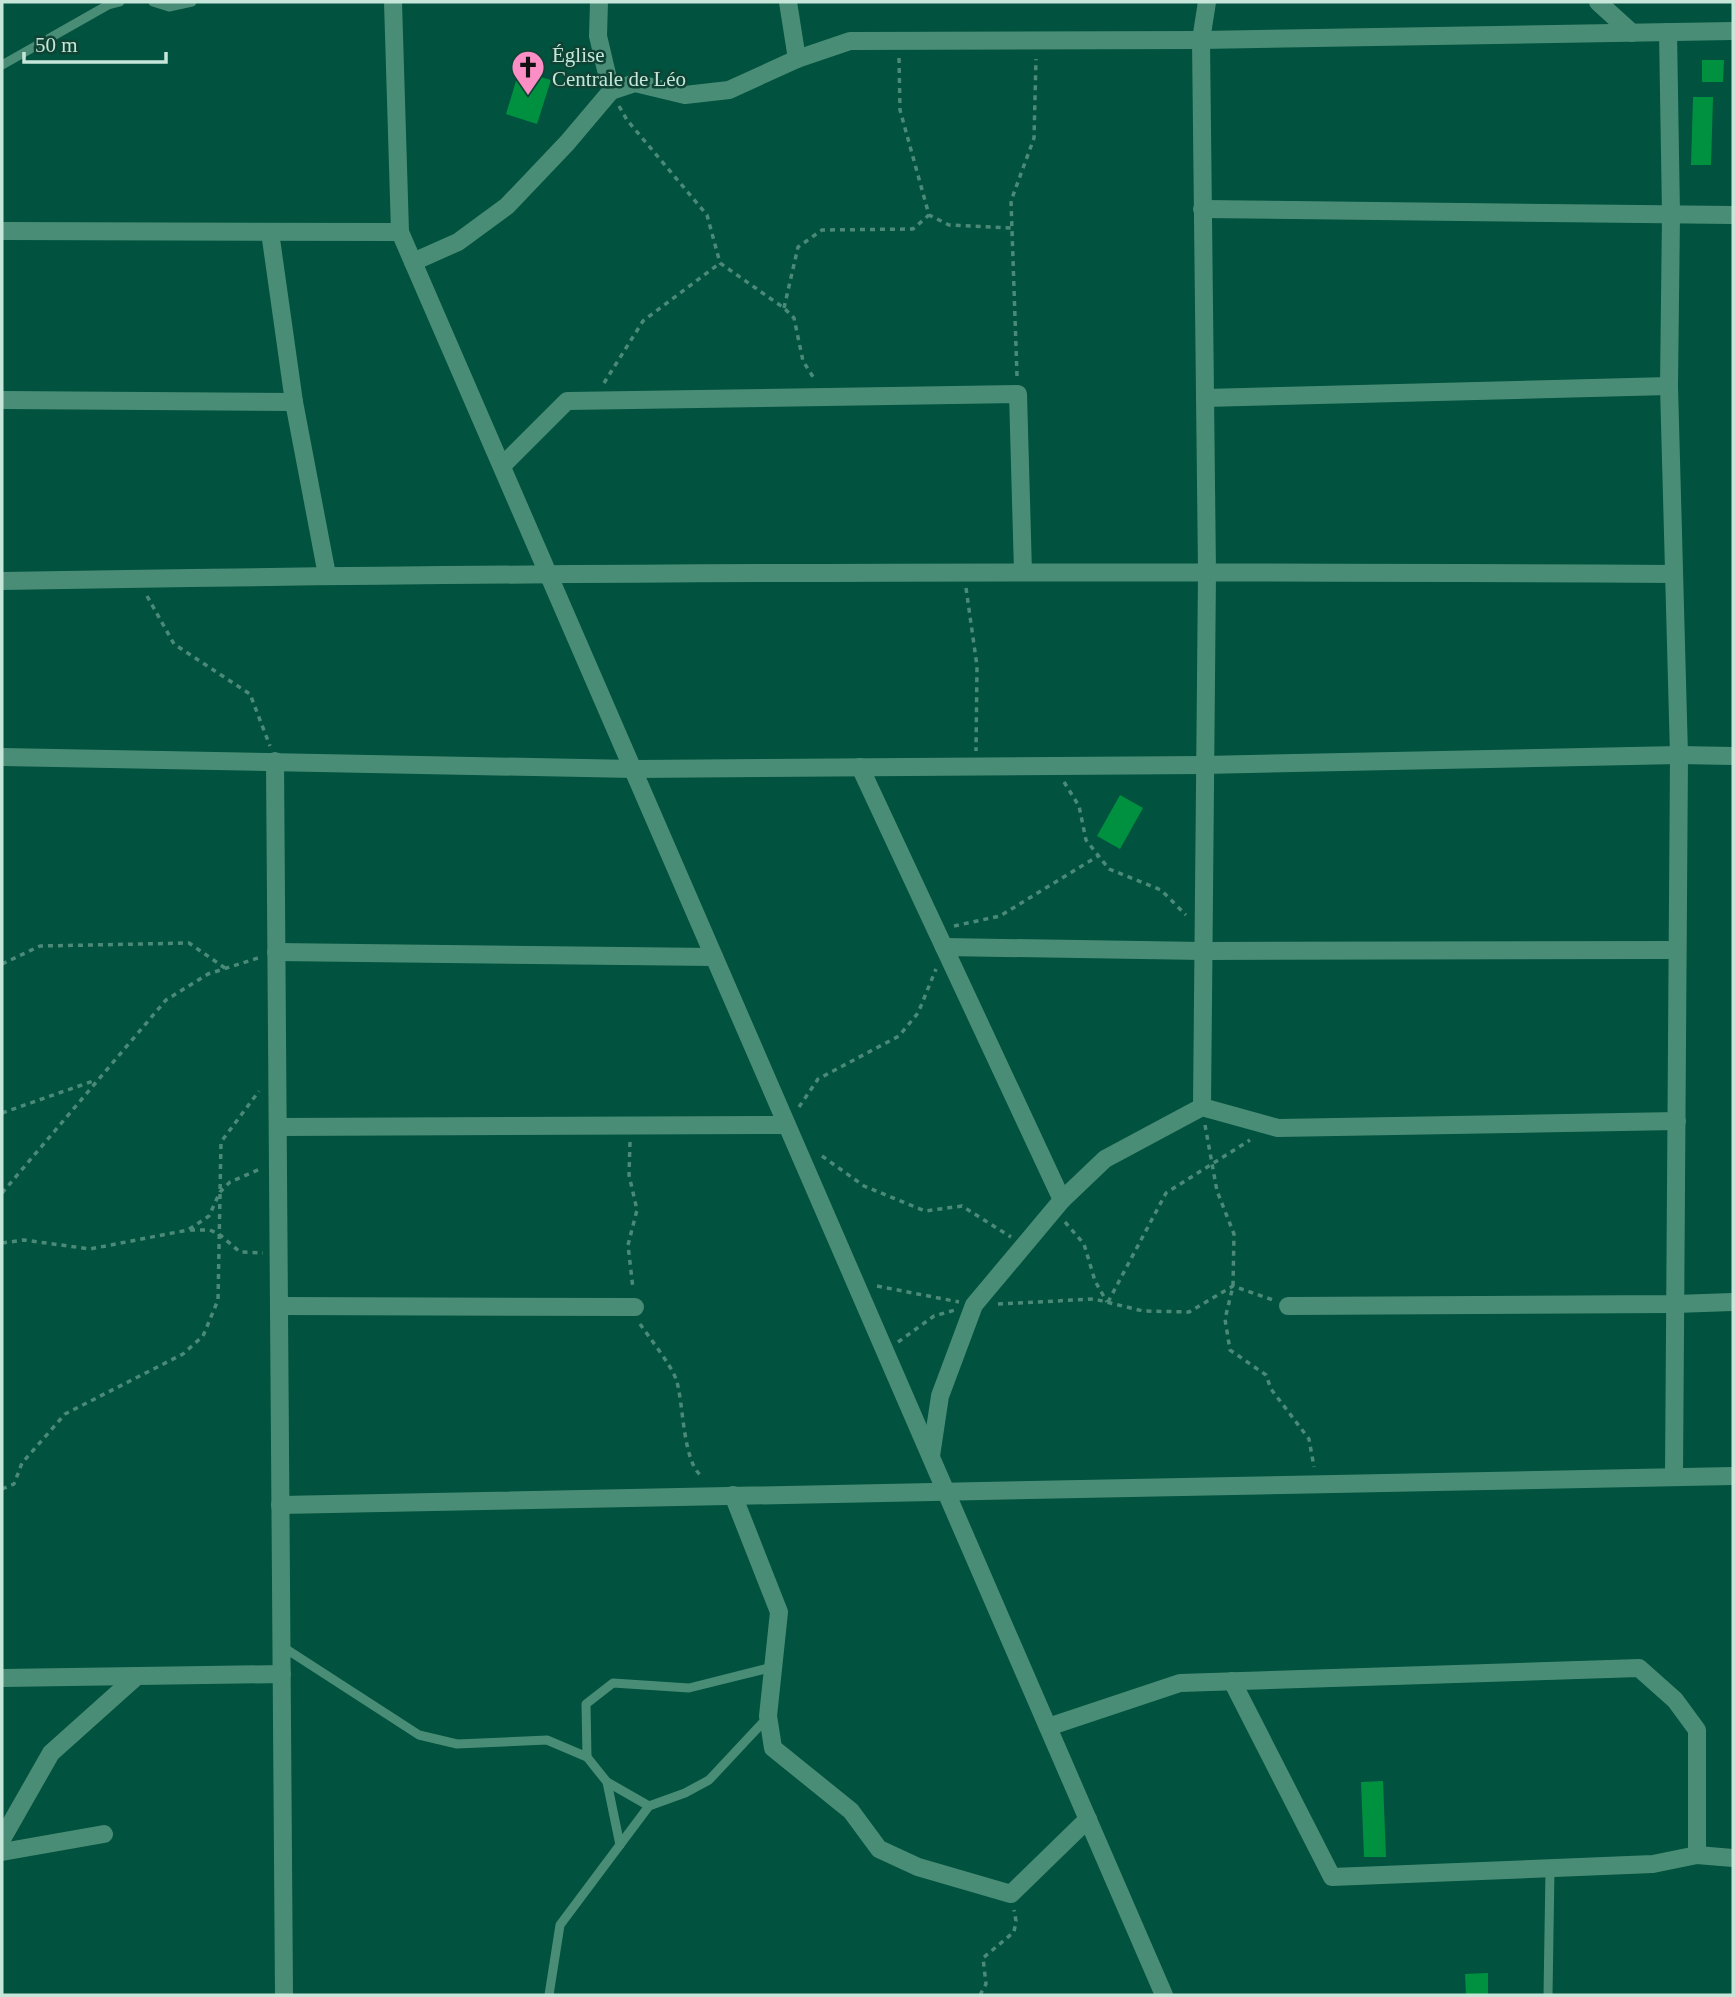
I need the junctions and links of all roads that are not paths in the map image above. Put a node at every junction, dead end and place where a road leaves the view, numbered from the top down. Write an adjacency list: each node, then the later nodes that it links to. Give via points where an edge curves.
1 (120, 2): 14 (lane)
2 (153, 2): 3 (lane, via 169,7)
3 (191, 2)
4 (393, 2): 21 (street)
5 (599, 2): 15 (street, via 598,36)
6 (788, 2): 13 (street)
7 (1207, 2): 12 (street)
8 (1598, 2): 11 (street)
9 (1733, 31): 10 (street)
10 (1668, 32): 11 (street); 17 (street)
11 (1632, 33): 12 (street)
12 (1201, 40): 13 (street, via 850,41); 16 (street)
13 (797, 59): 15 (street, via 729,90 685,95 635,83)
14 (2, 65)
15 (611, 91): 22 (street, via 507,206 458,242)
16 (1202, 209): 17 (street); 24 (street)
17 (1671, 214): 18 (street); 23 (street)
18 (1733, 215)
19 (2, 231): 20 (street)
20 (270, 232): 21 (street); 26 (street)
21 (400, 232): 22 (street)
22 (413, 262): 27 (street)
23 (1669, 386): 24 (street); 30 (street)
24 (1205, 398): 29 (street)
25 (2, 400): 26 (street)
26 (294, 402): 31 (street)
27 (502, 466): 28 (street, via 567,401 1018,394); 32 (street)
28 (1023, 572): 29 (street); 32 (street)
29 (1206, 572): 30 (street); 38 (street)
30 (1674, 574): 34 (street)
31 (327, 575): 32 (street); 33 (street)
32 (550, 576): 40 (street)
33 (2, 581)
34 (1679, 755): 35 (street); 38 (street); 42 (street)
35 (1733, 756)
36 (2, 757): 37 (street)
37 (275, 761): 40 (street); 44 (street)
38 (1203, 765): 39 (street); 43 (street)
39 (860, 767): 40 (street); 41 (street)
40 (634, 769): 45 (street)
41 (944, 947): 43 (street); 50 (street)
42 (1678, 950): 43 (street); 47 (street)
43 (1203, 951): 46 (street)
44 (276, 952): 45 (street); 49 (street)
45 (714, 957): 48 (street)
46 (1202, 1107): 47 (street, via 1278,1128); 50 (street, via 1105,1159)
47 (1676, 1121): 52 (street)
48 (786, 1125): 49 (street); 56 (street)
49 (278, 1128): 53 (street)
50 (1058, 1205): 56 (street, via 974,1305 940,1396)
51 (1733, 1302): 52 (street)
52 (1675, 1304): 54 (street); 57 (street)
53 (279, 1306): 55 (street); 61 (street)
54 (1288, 1306)
55 (635, 1307)
56 (931, 1457): 59 (street)
57 (1674, 1476): 58 (street); 59 (street)
58 (1733, 1476)
59 (946, 1491): 60 (street); 69 (street)
60 (733, 1496): 61 (street); 63 (street, via 779,1612)
61 (280, 1505): 62 (street)
62 (281, 1646): 64 (street); 70 (lane, via 419,1735 457,1744 547,1740)
63 (773, 1667): 68 (street); 70 (lane, via 689,1688 612,1683 586,1704)
64 (282, 1674): 65 (street); 81 (street)
65 (137, 1676): 66 (street); 75 (street, via 51,1753)
66 (2, 1678)
67 (1232, 1681): 69 (street, via 1180,1683); 78 (street, via 1639,1668 1675,1700 1697,1730); 80 (street, via 1332,1877)
68 (768, 1716): 72 (lane, via 709,1780); 73 (street, via 774,1748 851,1811 879,1849 918,1867 1011,1895)
69 (1048, 1727): 73 (street)
70 (587, 1756): 71 (lane)
71 (607, 1782): 72 (lane); 76 (lane)
72 (649, 1806): 76 (lane)
73 (1088, 1819): 83 (street)
74 (104, 1834): 77 (street)
75 (2, 1839)
76 (620, 1845): 82 (lane, via 560,1925)
77 (2, 1852)
78 (1697, 1855): 79 (street); 80 (street, via 1653,1864)
79 (1733, 1858)
80 (1550, 1868): 84 (lane)
81 (284, 1995)
82 (549, 1995)
83 (1164, 1995)
84 (1548, 1995)

